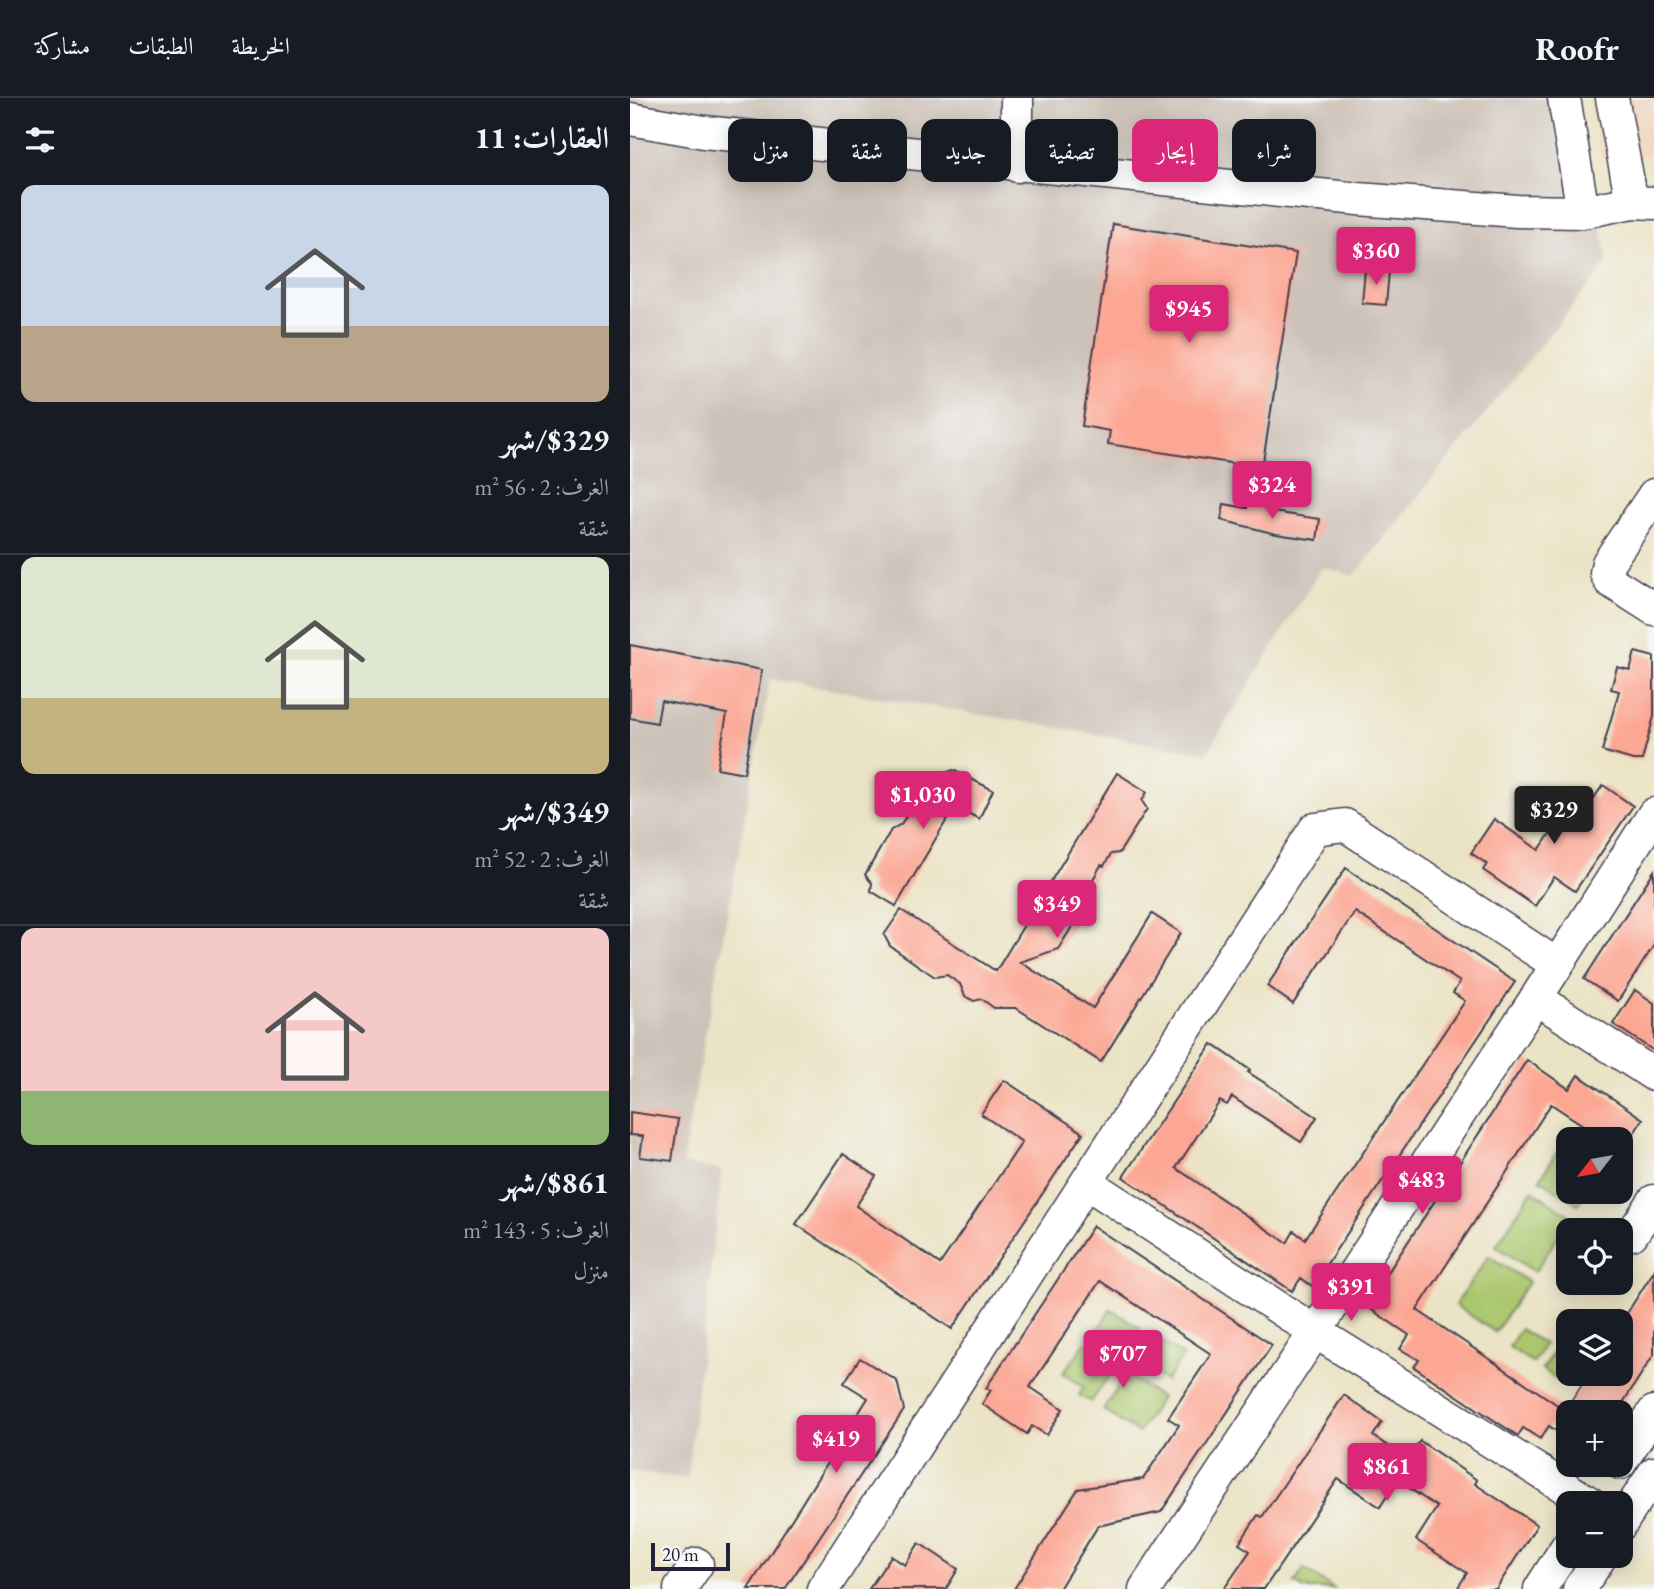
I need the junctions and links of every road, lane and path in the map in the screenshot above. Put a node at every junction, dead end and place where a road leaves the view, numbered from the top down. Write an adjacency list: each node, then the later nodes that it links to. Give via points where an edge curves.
1 (1017, 98): 5 (street)
2 (1564, 98): 7 (street)
3 (1612, 98): 6 (street)
4 (630, 119): 5 (street, via 704,132)
5 (1017, 166): 7 (street, via 1358,199)
6 (1643, 203): 7 (street)
7 (1583, 212)
8 (1654, 495): 9 (street, via 1608,563 1606,573 1610,581)
9 (1654, 609)
10 (1654, 814): 11 (street)
11 (1556, 964): 12 (street); 14 (street, via 1345,825 1315,830)
12 (1536, 998): 13 (street); 17 (street)
13 (1654, 1075)
14 (1087, 1183): 17 (street); 25 (street)
15 (1654, 1201): 16 (street)
16 (1633, 1232)
17 (1314, 1331): 21 (street); 26 (street)
18 (1654, 1412): 19 (street)
19 (1633, 1444)
20 (1654, 1473): 22 (street)
21 (1573, 1491)
22 (1633, 1505)
23 (1556, 1564): 27 (street)
24 (1593, 1568): 28 (street)
25 (823, 1589)
26 (1145, 1589)
27 (1540, 1589)
28 (1579, 1589)

